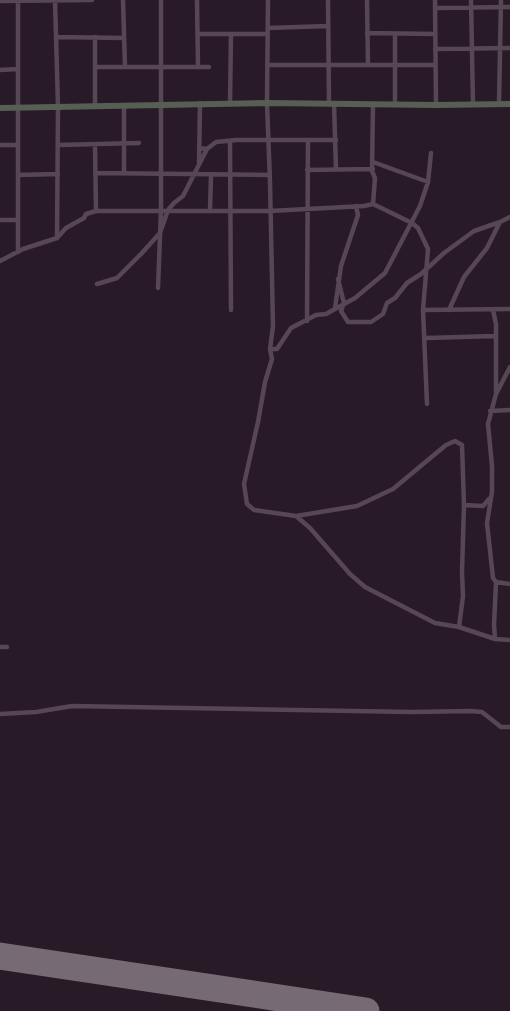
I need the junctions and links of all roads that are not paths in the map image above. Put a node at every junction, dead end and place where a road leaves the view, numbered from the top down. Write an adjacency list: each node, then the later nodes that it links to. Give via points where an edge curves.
1 (55, 0): 2 (street); 13 (street); 26 (street)
2 (92, 0)
3 (123, 0): 28 (street)
4 (161, 0): 39 (street)
5 (197, 0): 21 (street)
6 (268, 0): 19 (street)
7 (328, 0): 18 (street)
8 (367, 0): 20 (street)
9 (435, 0): 15 (street)
10 (471, 0): 16 (street)
11 (501, 0): 17 (street)
12 (0, 1): 13 (street)
13 (18, 1): 43 (street)
14 (510, 7): 17 (street)
15 (435, 8): 16 (street); 25 (street)
16 (471, 8): 17 (street); 29 (street)
17 (501, 8): 30 (street)
18 (328, 26): 19 (street); 35 (street)
19 (268, 28): 23 (street)
20 (367, 33): 24 (street); 36 (street)
21 (198, 34): 22 (street); 40 (street)
22 (231, 34): 23 (street); 46 (street)
23 (268, 34): 34 (street)
24 (396, 34): 25 (street); 37 (street)
25 (435, 34): 32 (street)
26 (56, 37): 27 (street); 58 (street)
27 (95, 37): 28 (street); 41 (street)
28 (124, 38): 38 (street)
29 (472, 48): 30 (street); 32 (street); 52 (street)
30 (501, 48): 31 (street); 53 (street)
31 (510, 48)
32 (435, 49): 33 (street)
33 (435, 64): 37 (street); 56 (street)
34 (267, 65): 35 (street); 47 (street)
35 (329, 65): 36 (street); 48 (street)
36 (368, 65): 37 (street)
37 (395, 65): 51 (street)
38 (125, 66): 39 (street); 41 (street)
39 (161, 66): 40 (street); 49 (street)
40 (198, 66): 42 (street)
41 (95, 67): 57 (street)
42 (209, 67)
43 (18, 69): 44 (street); 60 (street)
44 (0, 70)
45 (200, 103): 46 (main road); 49 (main road); 71 (street)
46 (230, 103): 47 (main road)
47 (267, 103): 48 (main road); 64 (street)
48 (332, 103): 50 (main road); 62 (street)
49 (160, 104): 55 (main road); 82 (street)
50 (373, 104): 51 (main road); 74 (street)
51 (395, 104): 56 (main road)
52 (473, 104): 53 (main road); 56 (main road)
53 (500, 104): 54 (main road)
54 (510, 104)
55 (124, 105): 57 (main road); 65 (street)
56 (436, 105)
57 (95, 106): 58 (main road)
58 (58, 107): 60 (main road); 69 (street)
59 (0, 108): 60 (main road)
60 (18, 108): 68 (street)
61 (308, 140): 62 (street); 64 (street); 77 (street)
62 (336, 140): 78 (street)
63 (230, 141): 64 (street); 72 (street, via 216,142); 86 (street)
64 (268, 141): 87 (street)
65 (124, 143): 66 (street); 70 (street); 80 (street)
66 (139, 143)
67 (0, 145): 68 (street)
68 (18, 145): 84 (street)
69 (58, 145): 70 (street); 81 (street)
70 (95, 145): 79 (street)
71 (199, 148): 72 (street); 75 (street)
72 (207, 149): 75 (street)
73 (431, 153): 88 (street)
74 (373, 162): 76 (street); 88 (street)
75 (199, 167): 83 (street)
76 (372, 169): 78 (street); 89 (street, via 375,178)
77 (307, 170): 78 (street); 94 (street)
78 (336, 170)
79 (95, 173): 80 (street); 95 (street)
80 (124, 173): 82 (street)
81 (58, 174): 84 (street); 104 (street)
82 (161, 174): 83 (street); 91 (street)
83 (197, 174): 85 (street); 92 (street, via 183,196)
84 (18, 175): 100 (street)
85 (211, 175): 86 (street); 93 (street)
86 (230, 175): 87 (street); 96 (street)
87 (270, 175): 97 (street)
88 (428, 182): 102 (street)
89 (373, 204): 90 (street); 102 (street)
90 (356, 206): 94 (street); 108 (street, via 358,215)
91 (161, 210): 92 (street); 95 (street); 103 (street)
92 (168, 210): 93 (street); 103 (street)
93 (210, 210): 96 (street)
94 (307, 210): 97 (street); 118 (street)
95 (96, 211): 104 (street, via 86,214)
96 (231, 211): 97 (street); 114 (street)
97 (270, 211): 121 (street, via 274,298)
98 (510, 217): 101 (street)
99 (0, 220): 100 (street)
100 (18, 220): 105 (street)
101 (500, 222): 107 (street, via 474,231); 116 (street, via 487,248 464,277)
102 (412, 223): 107 (street, via 418,228 428,249); 111 (street, via 385,273 355,298)
103 (160, 233): 109 (street, via 117,278); 110 (street)
104 (57, 238): 105 (street)
105 (18, 252): 106 (street)
106 (0, 261)
107 (427, 267): 111 (street, via 388,303 383,314 371,322 348,322 341,311); 115 (street)
108 (338, 279): 111 (street); 112 (street)
109 (97, 284)
110 (158, 288)
111 (344, 303): 112 (street)
112 (335, 308): 118 (street)
113 (510, 309): 117 (street)
114 (230, 310)
115 (423, 310): 116 (street); 120 (street)
116 (449, 310): 117 (street)
117 (493, 310): 119 (street)
118 (307, 321): 121 (street, via 291,328 277,349)
119 (495, 336): 120 (street); 123 (street)
120 (426, 338): 124 (street)
121 (270, 349): 129 (street, via 272,359 244,484 247,504 254,510)
122 (510, 367): 123 (street)
123 (496, 394): 126 (street)
124 (427, 404)
125 (510, 410): 126 (street)
126 (490, 411): 127 (street, via 488,424 492,492)
127 (489, 499): 128 (street, via 483,506); 130 (street, via 487,522 493,578)
128 (464, 505): 129 (street, via 462,445 455,441 446,445 386,493 357,506); 132 (street, via 463,596)
129 (296, 516): 132 (street, via 365,587 435,623)
130 (496, 582): 131 (street); 133 (street)
131 (510, 584)
132 (459, 627): 133 (street)
133 (495, 639): 134 (street)
134 (510, 640)
135 (0, 647): 136 (street)
136 (7, 647)
137 (0, 714): 138 (street, via 72,706 471,711 482,712 501,727)
138 (510, 727)

